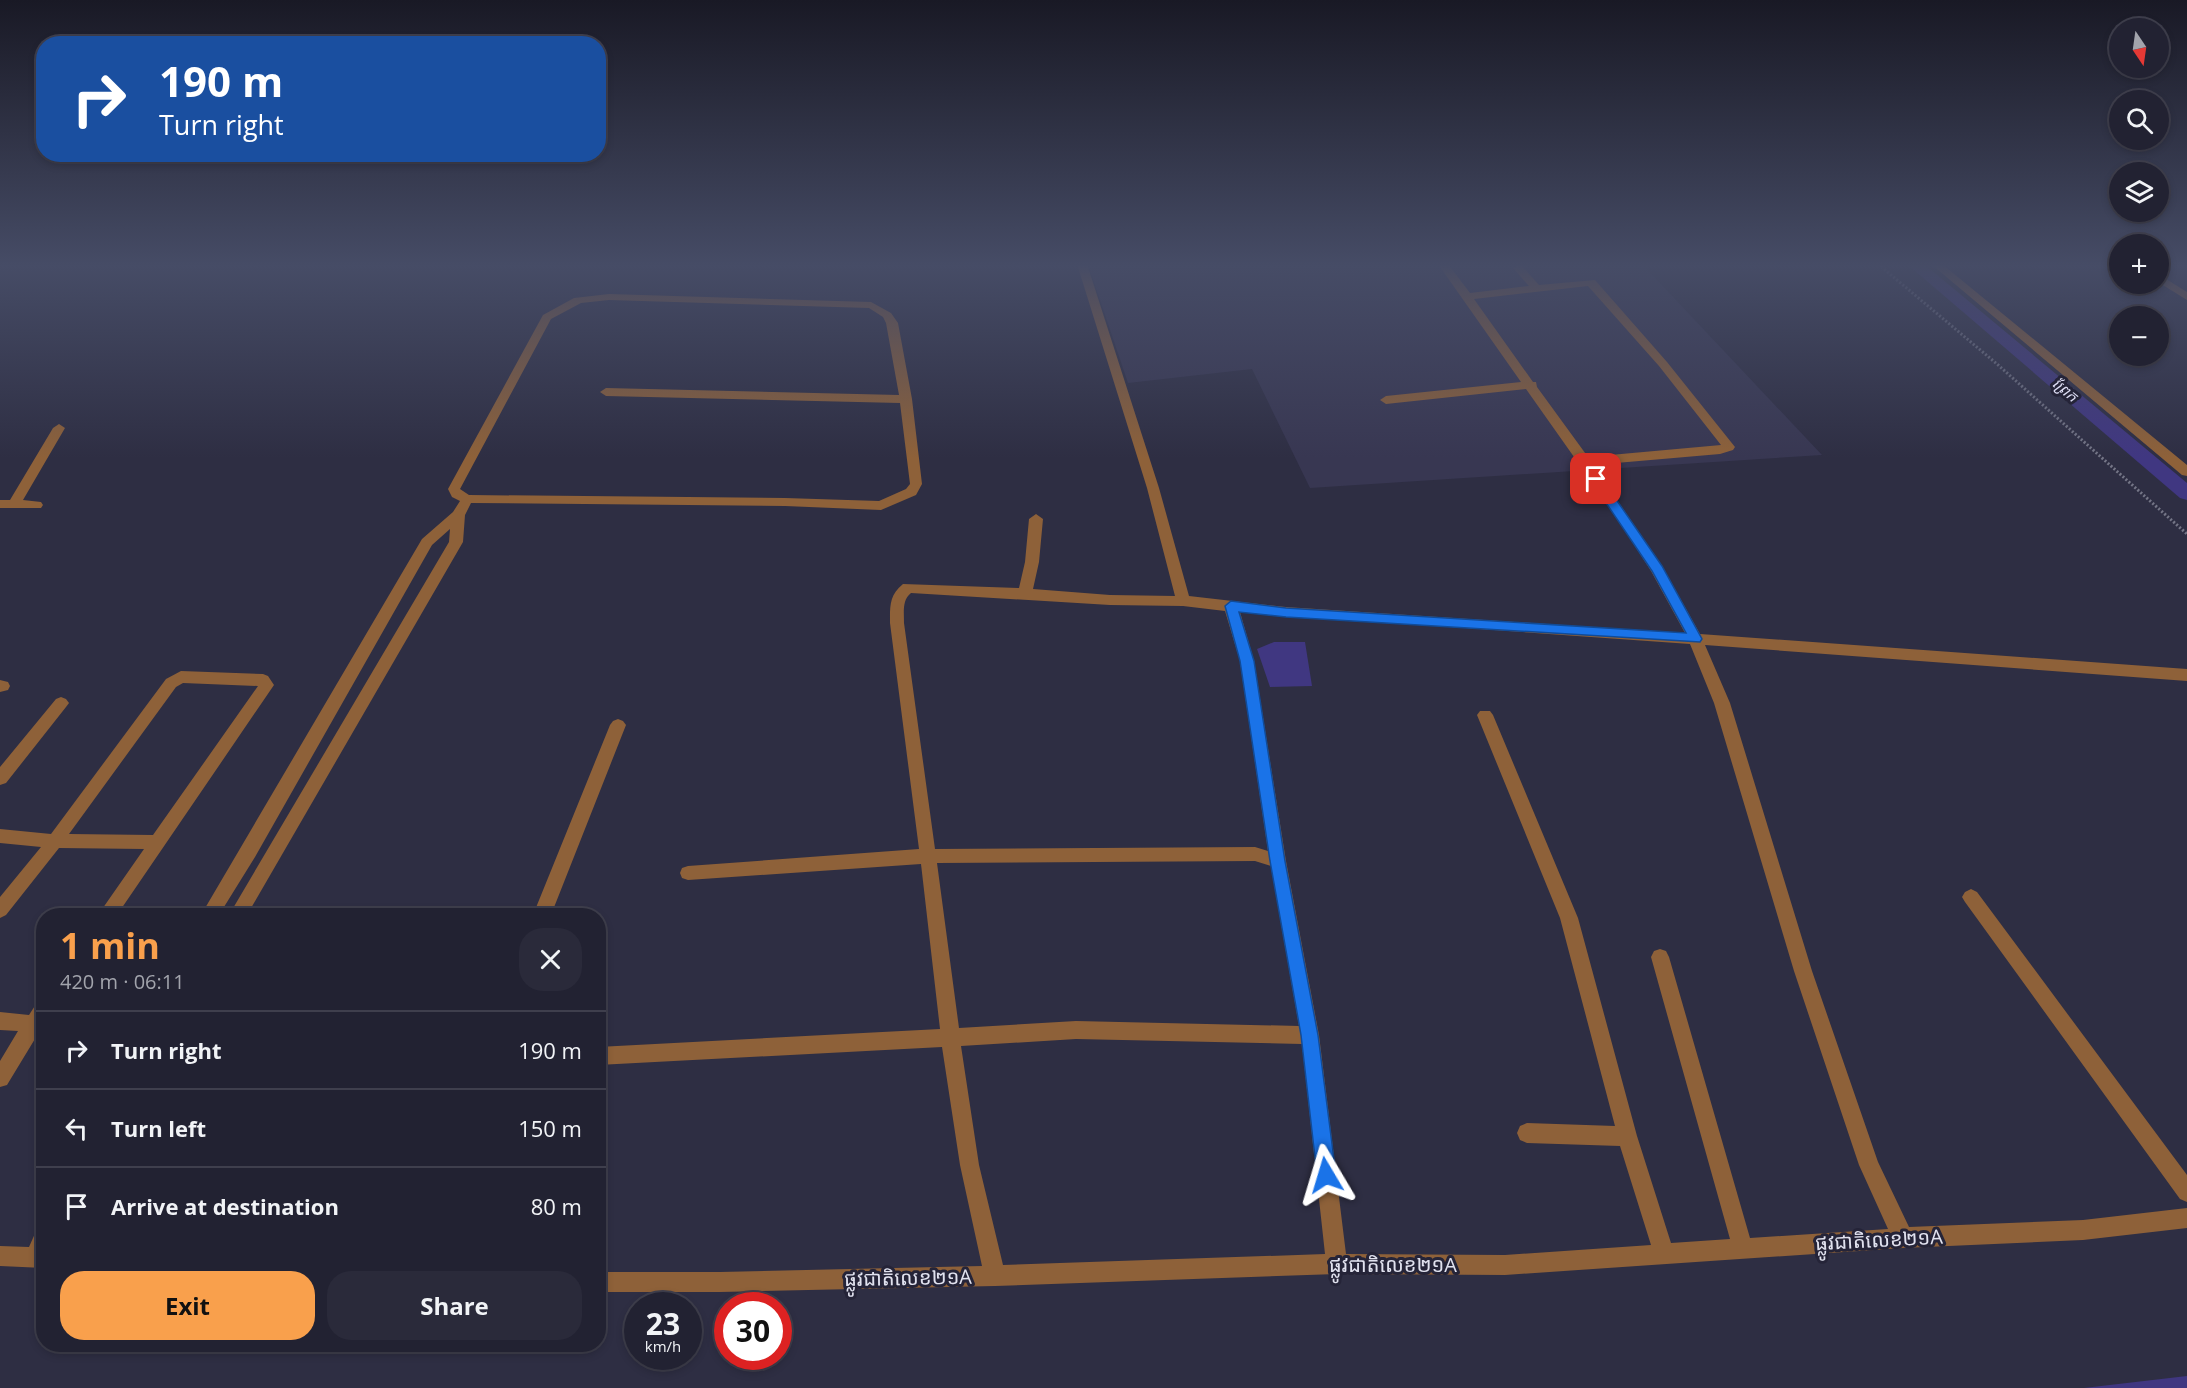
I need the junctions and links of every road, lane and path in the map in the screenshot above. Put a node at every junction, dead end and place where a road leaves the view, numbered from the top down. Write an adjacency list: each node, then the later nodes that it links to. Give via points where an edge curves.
1 (541, 329): 15 (street, via 454,489)
2 (893, 329): 10 (street)
3 (1103, 329): 22 (street, via 1153,488)
4 (1490, 329): 8 (street)
5 (1633, 329): 13 (street, via 1729,447)
6 (1955, 329): 20 (path)
7 (2014, 329): 14 (street)
8 (1532, 385): 11 (street); 13 (street)
9 (606, 392): 10 (street)
10 (906, 399): 15 (street, via 916,484 911,492 881,506)
11 (1386, 400)
12 (59, 428): 16 (street)
13 (1583, 462): 24 (street, via 1657,569)
14 (2187, 472)
15 (468, 499): 18 (street)
16 (7, 504): 17 (street)
17 (36, 505)
18 (458, 515): 38 (street, via 427,542); 39 (street, via 456,542)
19 (1036, 519): 21 (street)
20 (2187, 534)
21 (1025, 594): 22 (street); 33 (street, via 908,588 900,594 897,623)
22 (1183, 601): 23 (street)
23 (1231, 606): 24 (street); 34 (street, via 1247,661)
24 (1695, 639): 25 (street); 54 (street, via 1722,703 1839,1080 1869,1165)
25 (2187, 675)
26 (61, 703): 29 (street)
27 (1485, 715): 51 (street, via 1569,918)
28 (618, 725): 40 (street)
29 (0, 778)
30 (0, 836): 31 (street)
31 (55, 841): 32 (street); 32 (street, via 171,683 181,677 263,680 267,686); 41 (street)
32 (157, 842): 37 (street)
33 (927, 856): 34 (street, via 1255,854); 35 (street); 47 (street)
34 (1278, 861): 46 (street)
35 (688, 873)
36 (1971, 897): 52 (street)
37 (112, 908)
38 (214, 908)
39 (242, 908)
40 (545, 908)
41 (0, 910)
42 (1660, 957): 55 (street)
43 (36, 1018): 45 (street)
44 (0, 1021): 45 (street)
45 (32, 1024): 49 (street)
46 (1310, 1035): 47 (street, via 1076,1030); 59 (street)
47 (950, 1036): 48 (street); 60 (street, via 980,1226)
48 (606, 1056)
49 (0, 1078)
50 (1527, 1133): 51 (street)
51 (1627, 1136): 56 (street)
52 (2187, 1192)
53 (2187, 1218): 54 (street, ផ្លូវជាតិលេខ២១A, via 2083,1230)
54 (1902, 1238): 55 (street, ផ្លូវជាតិលេខ២១A)
55 (1743, 1249): 56 (street, ផ្លូវជាតិលេខ២១A)
56 (1664, 1254): 59 (street, ផ្លូវជាតិលេខ២១A, via 1505,1265)
57 (0, 1256): 58 (street)
58 (36, 1258)
59 (1337, 1264): 60 (street, ផ្លូវជាតិលេខ២១A)
60 (995, 1276): 61 (street, ផ្លូវជាតិលេខ២១A)
61 (606, 1282)

